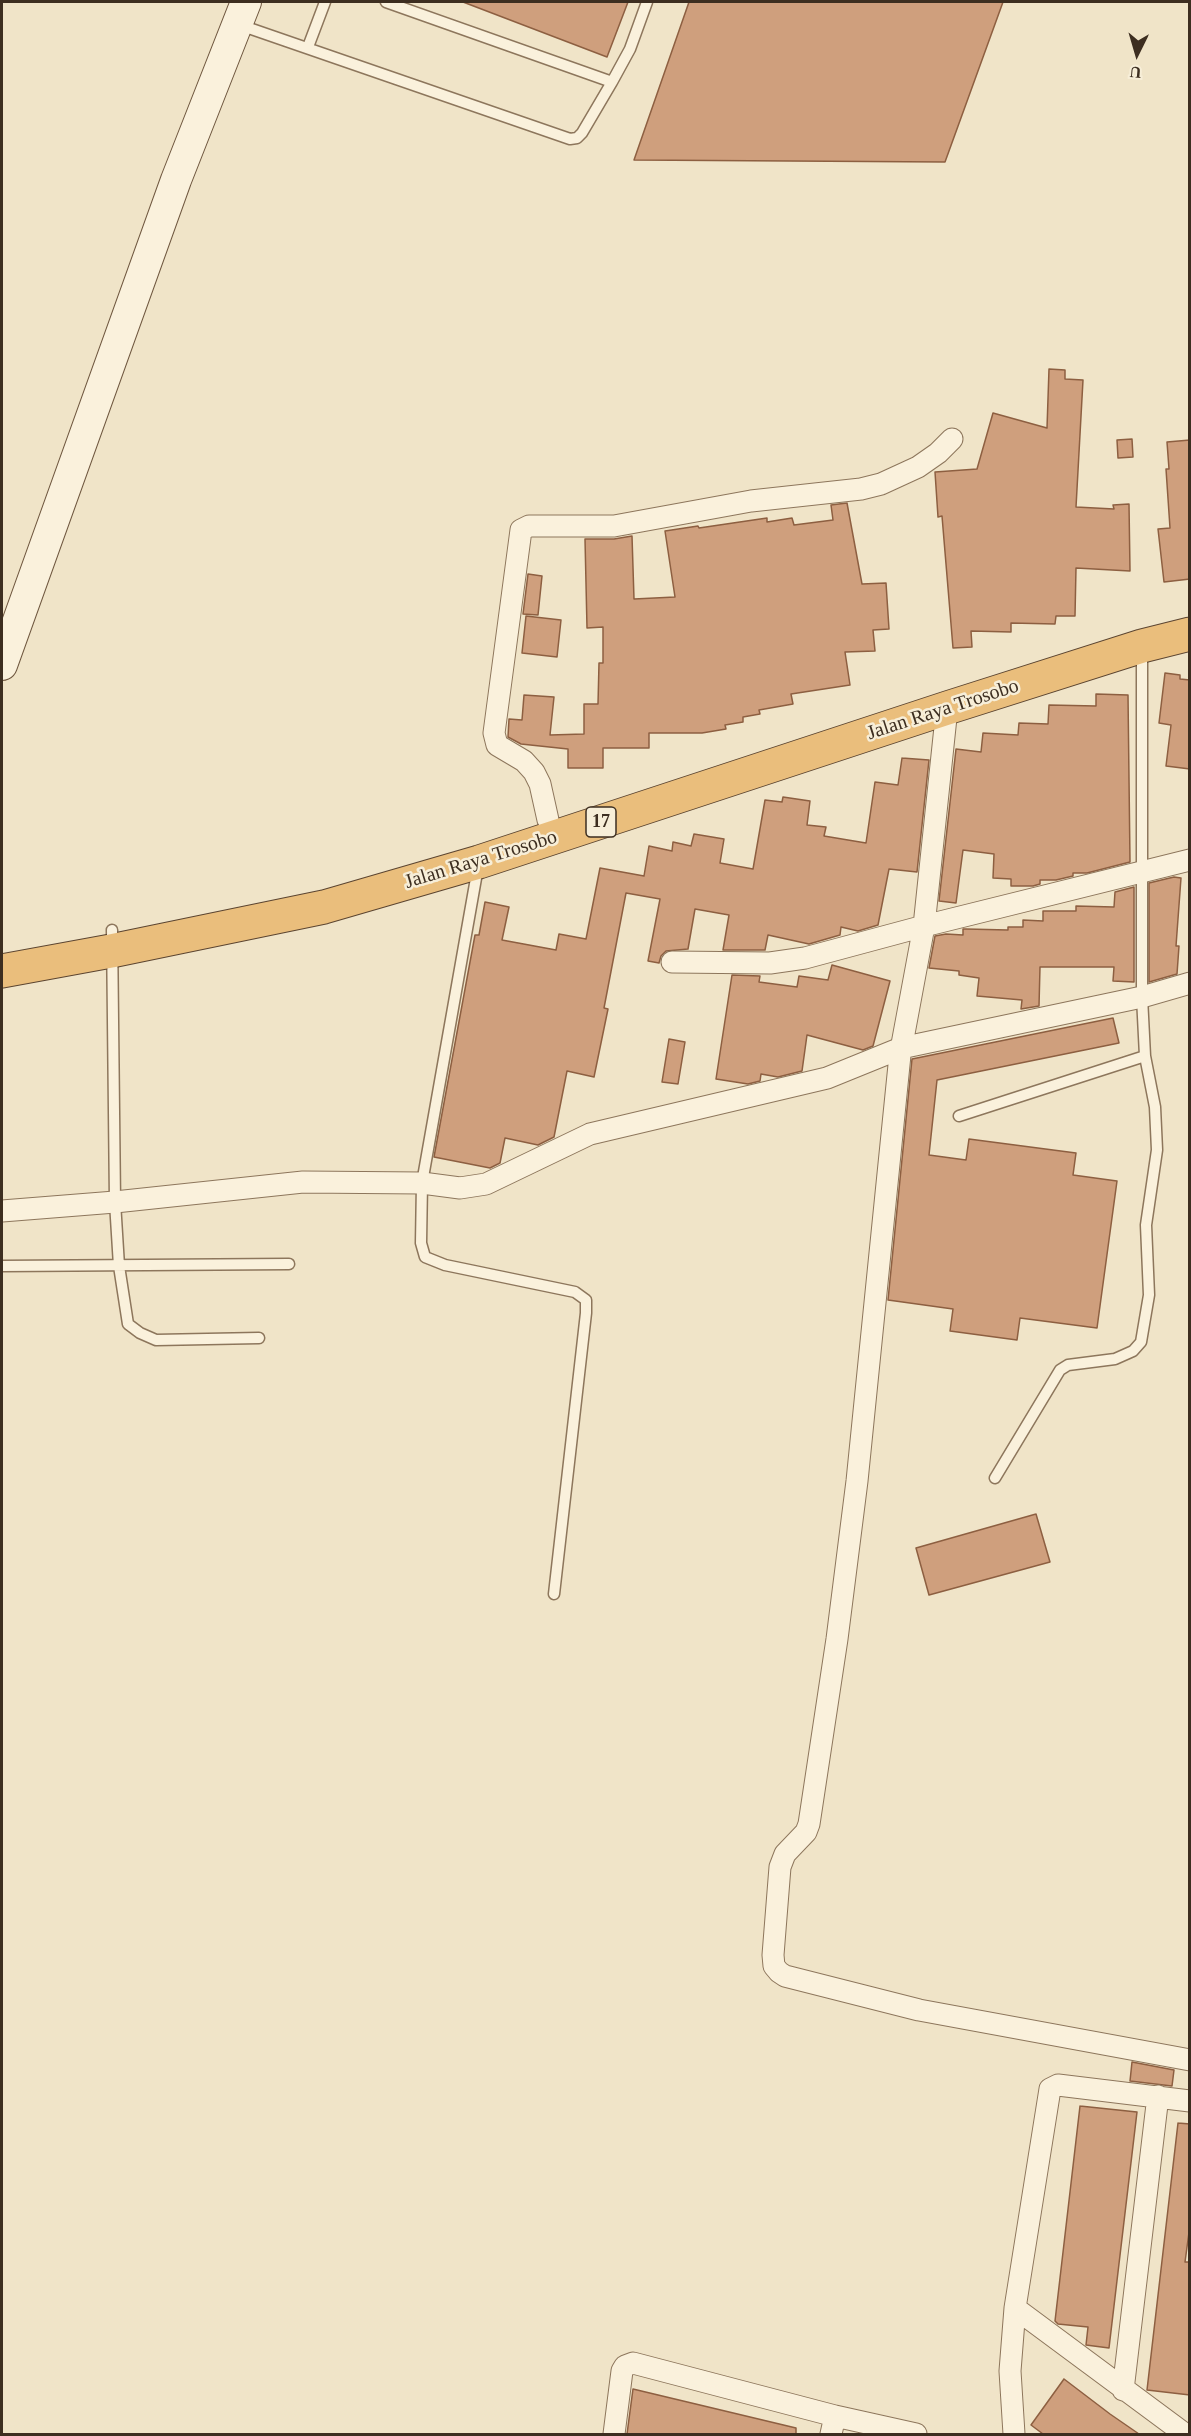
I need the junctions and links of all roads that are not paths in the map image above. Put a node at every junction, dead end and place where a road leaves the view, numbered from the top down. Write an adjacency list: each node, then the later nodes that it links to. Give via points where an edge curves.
1 (325, 2): 5 (lane)
2 (386, 2): 6 (lane)
3 (647, 2): 6 (lane, via 630,49)
4 (242, 13): 5 (lane); 11 (main road, via 172,191)
5 (308, 47): 6 (lane, via 570,139 582,133)
6 (612, 82)
7 (952, 440): 13 (street, via 918,466 861,489 751,501 614,526 530,525 521,530 494,733 497,745 534,771)
8 (1190, 614): 12 (highway, Jalan Raya Trosobo / 17)
9 (1190, 634): 10 (highway, Jalan Raya Trosobo / 17)
10 (1142, 646): 12 (highway, Jalan Raya Trosobo / 17); 16 (lane)
11 (2, 665)
12 (959, 698): 13 (highway, Jalan Raya Trosobo / 17); 15 (highway, Jalan Raya Trosobo / 17); 17 (street)
13 (547, 813): 18 (highway, Jalan Raya Trosobo / 17, via 324,886)
14 (1190, 860): 16 (street)
15 (479, 862): 18 (highway, Jalan Raya Trosobo / 17, via 324,907); 27 (lane)
16 (1142, 872): 17 (street); 23 (lane)
17 (924, 926): 20 (street, via 793,960); 25 (street)
18 (112, 941): 19 (highway, Jalan Raya Trosobo / 17); 21 (highway, Jalan Raya Trosobo / 17); 28 (lane)
19 (2, 949)
20 (672, 962)
21 (2, 971)
22 (1190, 983): 23 (street)
23 (1142, 1006): 24 (lane); 25 (street)
24 (1145, 1056): 26 (lane); 34 (lane, via 1155,1107 1157,1150 1146,1225 1149,1295 1141,1342 1133,1351 1115,1359 1068,1365 1060,1370)
25 (900, 1058): 27 (street, via 590,1134 486,1184); 36 (street, via 837,1639 809,1824 785,1854 780,1867 774,1966 792,1978 919,2010)
26 (960, 1116)
27 (421, 1189): 28 (street, via 303,1182); 35 (lane, via 421,1243 425,1257 445,1265 575,1292 586,1300)
28 (115, 1203): 29 (street); 32 (lane)
29 (2, 1211)
30 (289, 1264): 32 (lane)
31 (2, 1266): 32 (lane)
32 (119, 1266): 33 (lane, via 128,1324 140,1333 156,1340)
33 (259, 1338)
34 (995, 1478)
35 (554, 1594)
36 (1190, 2060)
37 (1158, 2096): 38 (street); 39 (street, via 1058,2085 1050,2089); 40 (street)
38 (1190, 2101)
39 (1015, 2308): 40 (street); 44 (street, via 1010,2371)
40 (1123, 2390): 45 (street)
41 (832, 2430): 42 (street, via 645,2365 629,2364 622,2371); 43 (street)
42 (614, 2434)
43 (916, 2434)
44 (1014, 2434)
45 (1185, 2434)

